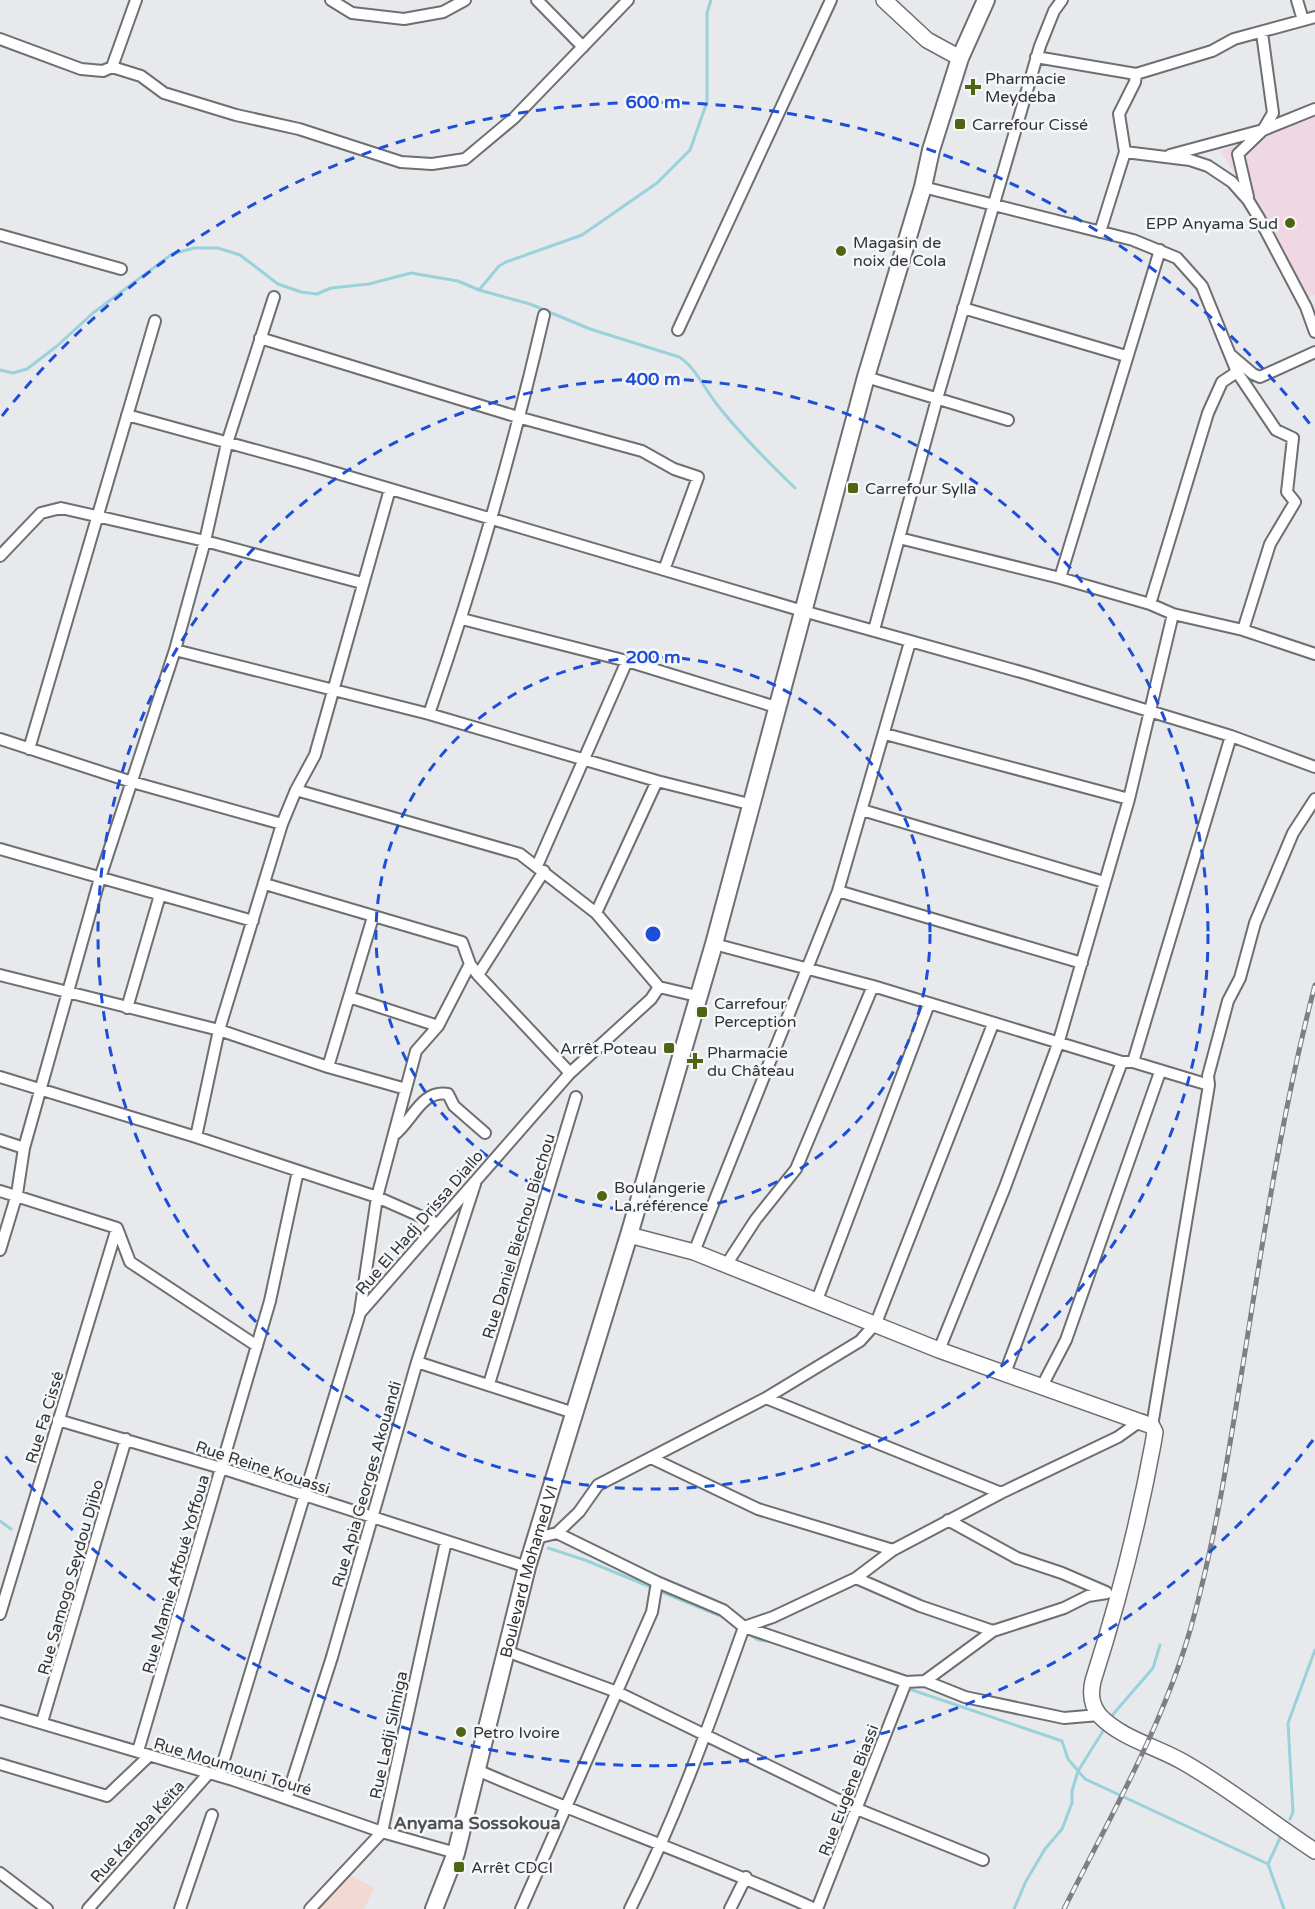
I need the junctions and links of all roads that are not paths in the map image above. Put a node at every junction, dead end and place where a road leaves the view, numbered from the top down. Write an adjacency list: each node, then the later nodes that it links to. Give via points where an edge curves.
1 (136, 0): 18 (street)
2 (331, 0): 3 (street, via 352,13 404,19 443,12)
3 (465, 0)
4 (537, 0): 15 (street)
5 (628, 0): 15 (street)
6 (831, 0): 36 (street)
7 (884, 0): 17 (street, via 927,40)
8 (986, 0): 17 (main road, Boulevard Mohamed VI)
9 (1062, 0): 16 (street)
10 (1297, 0): 12 (street)
11 (1315, 17): 12 (street)
12 (1303, 20): 13 (street)
13 (1262, 33): 19 (street); 21 (street, via 1272,113)
14 (0, 39): 18 (street, via 81,69 103,71)
15 (583, 47): 18 (street, via 514,118 465,159 432,164 401,162 299,129 236,115 164,93 141,76)
16 (1036, 57): 19 (street); 26 (street)
17 (960, 58): 24 (main road, Boulevard Mohamed VI)
18 (112, 67)
19 (1136, 74): 22 (street, via 1119,114)
20 (1315, 109): 21 (street)
21 (1263, 130): 23 (street); 25 (street, via 1238,154)
22 (1125, 152): 23 (street); 27 (street)
23 (1167, 156): 25 (street, via 1208,166 1232,182)
24 (923, 187): 26 (street); 43 (main road, Boulevard Mohamed VI)
25 (1248, 200): 32 (street)
26 (992, 206): 27 (street); 33 (street)
27 (1100, 232): 29 (street)
28 (0, 235): 30 (street)
29 (1160, 250): 40 (street); 41 (street, via 1186,267 1202,286)
30 (120, 269)
31 (274, 297): 38 (street)
32 (1311, 305): 37 (street)
33 (963, 308): 40 (street); 44 (street)
34 (544, 315): 46 (street)
35 (154, 321): 45 (street)
36 (678, 330)
37 (1315, 332)
38 (260, 338): 46 (street); 48 (street)
39 (1315, 352): 41 (street, via 1260,376)
40 (1126, 356): 56 (street)
41 (1232, 356): 42 (street)
42 (1237, 372): 58 (street, via 1222,382 1208,413); 63 (street, via 1276,430 1293,438 1287,492 1295,502 1270,544)
43 (866, 377): 44 (street); 59 (main road, Boulevard Mohamed VI)
44 (937, 399): 47 (street); 52 (street)
45 (127, 415): 48 (street); 50 (street)
46 (521, 418): 51 (street); 55 (street, via 642,451 698,477)
47 (1008, 420)
48 (227, 443): 49 (street); 53 (street)
49 (390, 489): 51 (street); 57 (street)
50 (97, 516): 53 (street); 54 (street, via 61,508 41,513); 75 (street)
51 (490, 517): 55 (street); 61 (street)
52 (899, 538): 56 (street); 62 (street)
53 (206, 541): 57 (street); 65 (street)
54 (0, 556)
55 (664, 570): 59 (street)
56 (1060, 578): 58 (street)
57 (362, 583): 68 (street)
58 (1150, 604): 60 (street)
59 (803, 611): 62 (street); 69 (main road, Boulevard Mohamed VI)
60 (1173, 614): 63 (street); 70 (street)
61 (462, 619): 67 (street); 71 (street)
62 (874, 630): 64 (street)
63 (1243, 630): 66 (street)
64 (910, 642): 70 (street); 72 (street)
65 (175, 650): 68 (street); 79 (street)
66 (1315, 654)
67 (627, 661): 69 (street); 76 (street)
68 (334, 689): 71 (street); 80 (street, via 315,755)
69 (776, 707): 83 (main road, Boulevard Mohamed VI)
70 (1150, 711): 73 (street); 82 (street)
71 (429, 714): 76 (street)
72 (885, 734): 82 (street); 84 (street)
73 (1231, 736): 77 (street); 113 (street)
74 (0, 739): 75 (street)
75 (29, 749): 79 (street)
76 (586, 758): 78 (street); 87 (street)
77 (1315, 767)
78 (657, 781): 83 (street); 93 (street)
79 (132, 782): 85 (street); 88 (street)
80 (296, 789): 85 (street); 87 (street, via 520,854)
81 (1315, 798): 118 (street, via 1293,833 1255,923 1240,978 1228,1001)
82 (1129, 799): 89 (street)
83 (749, 804): 96 (main road, Boulevard Mohamed VI)
84 (862, 810): 89 (street); 91 (street)
85 (282, 824): 90 (street)
86 (0, 849): 88 (street)
87 (540, 868): 93 (street); 101 (street)
88 (100, 878): 92 (street); 104 (street)
89 (1104, 882): 97 (street)
90 (265, 884): 94 (street); 95 (street)
91 (838, 891): 97 (street); 99 (street)
92 (160, 895): 95 (street); 108 (street)
93 (596, 913): 103 (street)
94 (373, 917): 98 (street, via 462,942); 106 (street)
95 (253, 921): 111 (street)
96 (714, 944): 99 (street); 105 (main road, Boulevard Mohamed VI)
97 (1082, 963): 112 (street)
98 (470, 964): 101 (street); 110 (street)
99 (809, 968): 102 (street); 136 (street)
100 (0, 975): 104 (street)
101 (478, 975): 116 (street)
102 (873, 986): 107 (street); 137 (street, via 796,1169)
103 (659, 987): 105 (street); 116 (street, Rue El Hadj Drissa Diallo, via 651,999)
104 (69, 994): 108 (street); 119 (street)
105 (697, 996): 134 (main road, Boulevard Mohamed VI)
106 (349, 997): 110 (street); 114 (street)
107 (929, 1004): 109 (street); 138 (street)
108 (128, 1008): 111 (street)
109 (993, 1024): 112 (street); 140 (street)
110 (438, 1026): 120 (street, via 417,1051)
111 (219, 1030): 114 (street); 124 (street)
112 (1058, 1044): 113 (street); 142 (street)
113 (1128, 1062): 115 (street); 144 (street)
114 (328, 1067): 120 (street)
115 (1160, 1072): 118 (street); 146 (street, via 1066,1340)
116 (570, 1073): 128 (street, Rue El Hadj Drissa Diallo)
117 (0, 1077): 119 (street)
118 (1209, 1085): 150 (street)
119 (41, 1089): 124 (street); 126 (street)
120 (406, 1089): 123 (street)
121 (576, 1097): 145 (street, Rue Daniel Biechou Biechou)
122 (485, 1134): 123 (street, via 454,1106 448,1094 441,1093 422,1102)
123 (394, 1136): 131 (street)
124 (196, 1137): 127 (street)
125 (0, 1140): 126 (street)
126 (24, 1148): 130 (street)
127 (298, 1171): 131 (street); 141 (street, Rue Mamie Affoué Yoffoua, via 270,1301)
128 (476, 1179): 132 (street, Rue El Hadj Drissa Diallo); 143 (street, Rue Apia Georges Akouandi)
129 (0, 1191): 130 (street)
130 (17, 1194): 133 (street); 135 (street)
131 (377, 1197): 132 (street); 139 (street)
132 (438, 1224): 139 (street, Rue El Hadj Drissa Diallo)
133 (117, 1228): 141 (street, via 130,1262); 149 (street, Rue Fa Cissé)
134 (629, 1235): 136 (street); 148 (main road, Boulevard Mohamed VI)
135 (0, 1250)
136 (694, 1252): 137 (street)
137 (726, 1265): 138 (street)
138 (817, 1300): 140 (street)
139 (360, 1312): 155 (street, Rue El Hadj Drissa Diallo)
140 (876, 1323): 142 (street); 147 (street, via 860,1341)
141 (256, 1346): 153 (street, Rue Mamie Affoué Yoffoua)
142 (939, 1350): 144 (street)
143 (417, 1362): 145 (street); 156 (street, Rue Apia Georges Akouandi)
144 (1005, 1372): 146 (street)
145 (489, 1384): 148 (street)
146 (1042, 1386): 150 (street)
147 (766, 1398): 152 (street); 154 (street)
148 (574, 1413): 159 (main road, Boulevard Mohamed VI)
149 (58, 1420): 151 (street, Rue Reine Kouassi); 166 (street, Rue Fa Cissé)
150 (1147, 1423): 154 (street); 165 (street, via 1155,1432 1154,1444 1139,1519)
151 (126, 1439): 153 (street, Rue Reine Kouassi); 175 (street, Rue Samogo Seydou Djibo)
152 (651, 1458): 158 (street, via 598,1485 579,1512); 161 (street, via 758,1509)
153 (221, 1468): 155 (street, Rue Reine Kouassi); 177 (street, Rue Mamie Affoué Yoffoua)
154 (1002, 1492): 157 (street)
155 (305, 1495): 156 (street, Rue Reine Kouassi); 181 (street, Rue El Hadj Drissa Diallo)
156 (371, 1518): 160 (street, Rue Reine Kouassi); 182 (street, Rue Apia Georges Akouandi, via 332,1657)
157 (948, 1520): 161 (street); 165 (street, via 1017,1558)
158 (557, 1533): 159 (street); 164 (street)
159 (536, 1538): 162 (main road, Boulevard Mohamed VI)
160 (446, 1541): 162 (street, Rue Reine Kouassi); 186 (street, Rue Ladji Silmiga)
161 (893, 1550): 163 (street)
162 (526, 1567): 169 (main road, Boulevard Mohamed VI)
163 (856, 1578): 167 (street); 168 (street, via 920,1606)
164 (657, 1582): 167 (street, via 723,1610); 172 (street, via 652,1612)
165 (1114, 1594): 168 (street, via 1088,1596 1064,1608); 174 (street, via 1090,1695)
166 (0, 1614)
167 (744, 1627): 171 (street); 176 (street)
168 (993, 1630): 170 (street)
169 (506, 1651): 172 (street); 180 (main road, Boulevard Mohamed VI)
170 (926, 1681): 171 (street); 174 (street, via 965,1697 1065,1718)
171 (906, 1682): 184 (street, Rue Eugène Biassi)
172 (617, 1692): 176 (street); 183 (street)
173 (0, 1711): 175 (street, Rue Moumouni Touré)
174 (1099, 1714): 188 (street, via 1123,1733 1184,1762)
175 (42, 1722): 177 (street, Rue Moumouni Touré)
176 (706, 1735): 184 (street); 187 (street)
177 (138, 1751): 178 (street, Rue Moumouni Touré)
178 (149, 1756): 179 (street, via 107,1796); 181 (street, Rue Moumouni Touré)
179 (0, 1764)
180 (477, 1770): 183 (street); 189 (main road, Boulevard Mohamed VI)
181 (214, 1774): 182 (street, Rue Moumouni Touré); 194 (street, Rue Karaba Keïta)
182 (286, 1797): 186 (street, Rue Moumouni Touré)
183 (567, 1809): 187 (street); 198 (street)
184 (857, 1809): 190 (street); 201 (street, Rue Eugène Biassi)
185 (212, 1815): 195 (street)
186 (382, 1832): 189 (street, Rue Moumouni Touré); 196 (street)
187 (662, 1847): 192 (street); 199 (street)
188 (1315, 1851)
189 (456, 1852): 197 (main road, Boulevard Mohamed VI)
190 (983, 1860)
191 (0, 1873): 193 (street)
192 (746, 1877): 200 (street); 201 (street)
193 (47, 1909)
194 (88, 1909)
195 (180, 1909)
196 (310, 1909)
197 (434, 1909)
198 (521, 1909)
199 (630, 1909)
200 (730, 1909)
201 (816, 1909)

